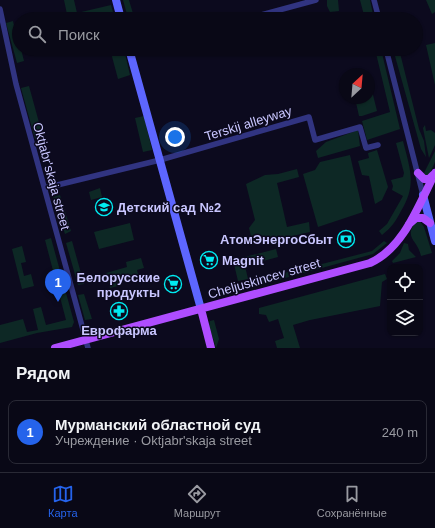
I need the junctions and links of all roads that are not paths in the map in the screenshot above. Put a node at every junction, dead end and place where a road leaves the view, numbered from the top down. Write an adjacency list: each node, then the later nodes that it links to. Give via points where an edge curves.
1 (116, 0): 5 (street)
2 (316, 0): 6 (street)
3 (374, 0): 7 (street)
4 (0, 9): 14 (street, Oktjabr'skaja street, via 15,80)
5 (119, 12)
6 (272, 12)
7 (377, 12)
8 (131, 56): 11 (street)
9 (388, 56): 12 (street)
10 (378, 145): 11 (street, Terskij alleyway, via 366,148 360,127 315,140 309,117)
11 (160, 160): 14 (street, Terskij alleyway); 19 (street)
12 (418, 173): 13 (main road, via 421,177 429,179); 15 (street)
13 (435, 173): 15 (main road, Cheljuskincev street)
14 (45, 188): 20 (street, Oktjabr'skaja street)
15 (423, 195): 16 (street); 17 (main road, Cheljuskincev street)
16 (430, 223): 17 (main road, via 422,218 416,218); 18 (street)
17 (404, 231): 19 (main road, Cheljuskincev street, via 389,251 370,262)
18 (435, 241)
19 (201, 309): 20 (main road, Cheljuskincev street); 22 (main road)
20 (87, 344): 21 (main road, Cheljuskincev street)
21 (55, 348)
22 (211, 348)

